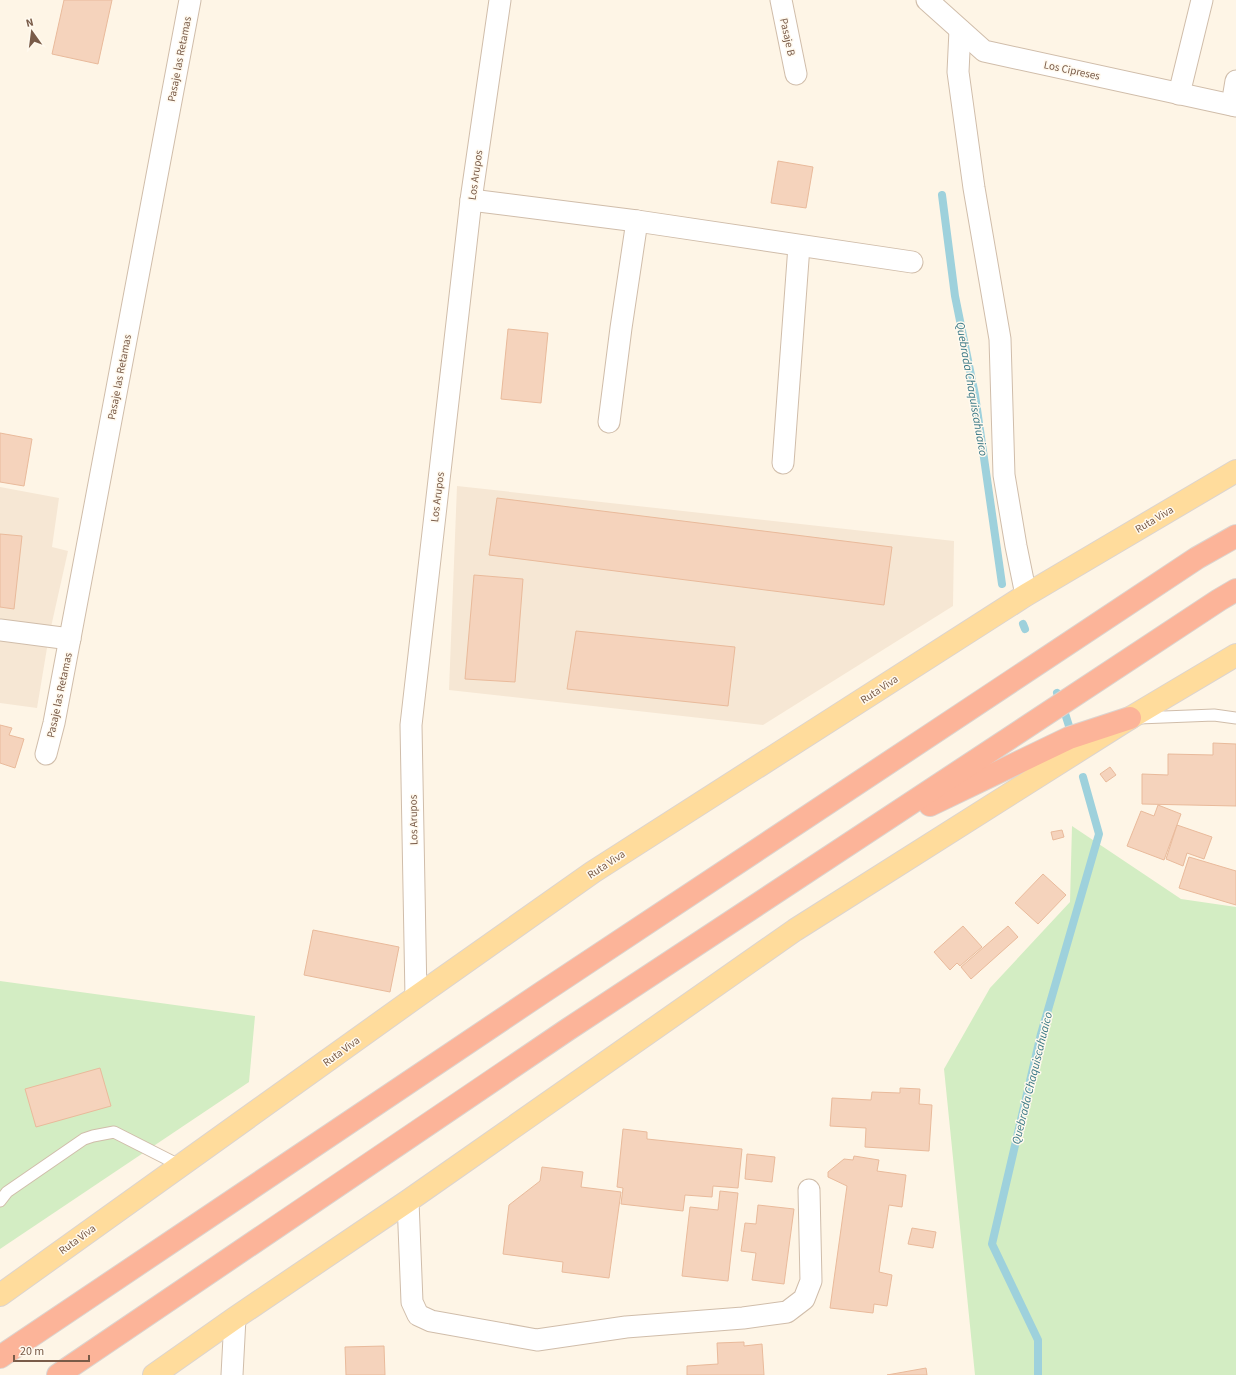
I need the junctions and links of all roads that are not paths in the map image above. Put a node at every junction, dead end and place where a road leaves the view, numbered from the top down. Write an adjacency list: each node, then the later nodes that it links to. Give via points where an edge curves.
1 (190, 0): 22 (street, Pasaje las Retamas)
2 (500, 0): 11 (street, Los Arupos)
3 (780, 0): 7 (street, Pasaje B)
4 (927, 0): 6 (street, Los Cipreses)
5 (1202, 0): 9 (street)
6 (960, 30): 9 (street, Los Cipreses, via 984,51); 20 (street, via 958,72 974,188 1000,339 1004,475)
7 (796, 74)
8 (1236, 81): 10 (street)
9 (1179, 94): 10 (street, Los Cipreses)
10 (1234, 106)
11 (471, 200): 12 (street); 28 (street, Los Arupos, via 411,724)
12 (637, 221): 13 (street); 15 (street)
13 (799, 246): 14 (street); 16 (street)
14 (912, 262)
15 (609, 422)
16 (783, 463)
17 (1236, 471): 20 (main road, Ruta Viva)
18 (1236, 536): 35 (highway, via 1197,558 563,979)
19 (1236, 590): 27 (highway)
20 (1026, 595): 28 (main road, Ruta Viva, via 593,872)
21 (0, 630): 22 (street)
22 (70, 639): 26 (street, Pasaje las Retamas)
23 (1236, 655): 24 (main road)
24 (1130, 718): 25 (lane, via 1207,715); 27 (highway, via 1069,738); 32 (main road, via 795,930)
25 (1236, 718)
26 (46, 754)
27 (856, 840): 36 (highway, via 567,1030)
28 (416, 997): 29 (main road, Ruta Viva)
29 (180, 1166): 31 (lane, via 114,1132 93,1136 84,1139 7,1192); 33 (main road, Ruta Viva)
30 (809, 1190): 32 (street, via 811,1281 804,1299 787,1312 626,1327 537,1340 431,1322 418,1315 412,1302)
31 (0, 1201)
32 (408, 1201): 34 (main road)
33 (0, 1295)
34 (235, 1318): 37 (main road); 38 (street)
35 (0, 1358)
36 (58, 1375)
37 (154, 1375)
38 (232, 1375)

